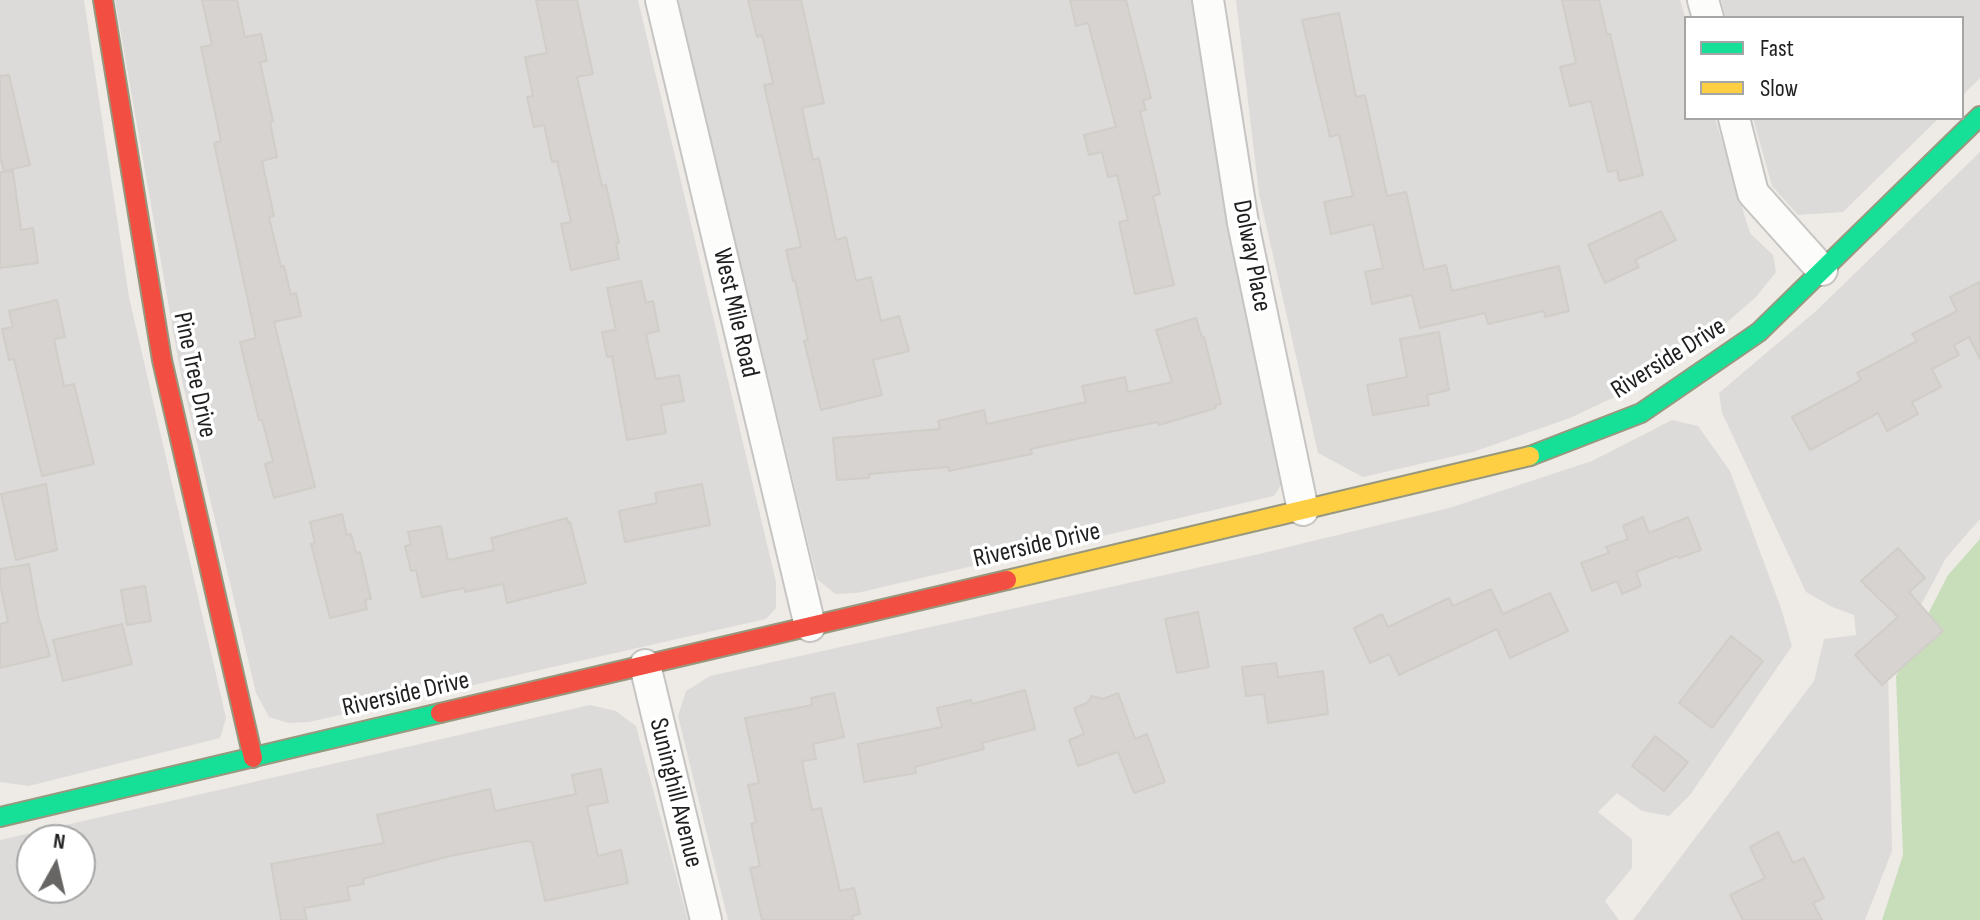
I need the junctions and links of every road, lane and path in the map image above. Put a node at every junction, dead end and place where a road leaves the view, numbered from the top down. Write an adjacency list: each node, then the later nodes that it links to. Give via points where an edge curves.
1 (103, 0): 10 (main road, Pine Tree Drive, via 162,360)
2 (661, 0): 8 (street, West Mile Road)
3 (1208, 0): 7 (street, Dolway Place, via 1243,223)
4 (1980, 116): 6 (main road, Riverside Drive)
5 (1735, 120): 6 (street, via 1753,193)
6 (1822, 270): 7 (main road, Riverside Drive, via 1759,332 1641,413 1525,458)
7 (1303, 510): 8 (main road, Riverside Drive)
8 (810, 626): 9 (main road, Riverside Drive)
9 (645, 665): 10 (main road, Riverside Drive); 12 (street, Suninghill Avenue)
10 (253, 758): 11 (main road, Riverside Drive)
11 (0, 817)
12 (706, 920)

